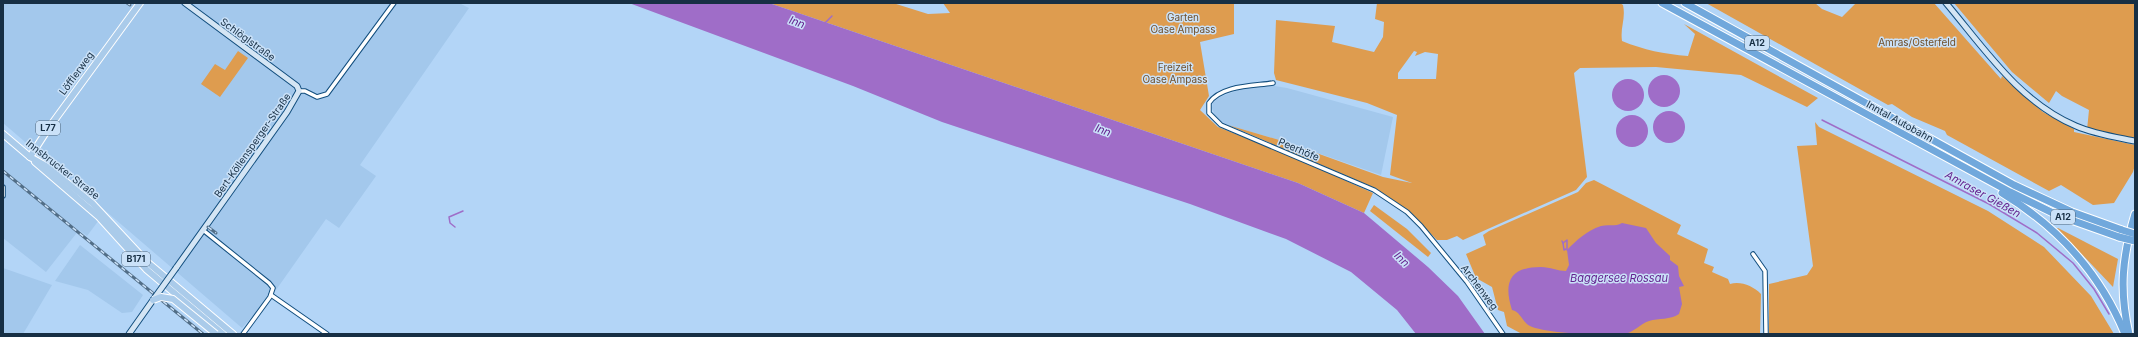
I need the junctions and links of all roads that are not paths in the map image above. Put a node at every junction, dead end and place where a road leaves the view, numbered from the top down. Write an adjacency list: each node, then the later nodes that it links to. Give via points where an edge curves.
1 (140, 3): 11 (main road, Löfflerweg / L77)
2 (185, 3): 8 (street, Schlöglstraße, via 297,86)
3 (394, 3): 8 (street, Bert-Köllensperger-Straße, via 327,94 317,97)
4 (1662, 3): 12 (highway, Inntal Autobahn / A12)
5 (1685, 3): 18 (highway, Inntal Autobahn / A12, via 2026,191)
6 (1946, 3): 10 (street, via 2013,83 2040,106 2077,126)
7 (1273, 83): 21 (street, Peerhöfe, via 1232,89 1218,94 1210,103 1209,113 1221,124 1374,190 1407,212)
8 (299, 91): 17 (street, Bert-Köllensperger-Straße)
9 (3, 134): 11 (main road, Innsbrucker Straße / B171)
10 (2135, 141)
11 (30, 157): 27 (main road, B171, via 44,172 99,217 147,270); 28 (main road, Innsbrucker Straße / B171, via 48,167 102,212 146,261)
12 (1990, 182): 18 (highway, Inntal Autobahn / A12, via 2057,215); 33 (highway, via 2000,192 2044,222 2072,248 2110,301)
13 (3, 188): 14 (street)
14 (3, 196)
15 (2135, 214): 34 (highway, via 2126,247 2122,276 2123,303)
16 (2135, 228): 35 (highway, via 2126,283)
17 (203, 230): 23 (street, via 269,283 273,288); 24 (street, Bert-Köllensperger-Straße, bridge)
18 (2120, 233): 19 (highway, Inntal Autobahn / A12, bridge); 20 (highway, Inntal Autobahn / A12, bridge)
19 (2135, 234)
20 (2135, 241)
21 (1441, 250): 31 (street, Archenweg, via 1477,295)
22 (1753, 254): 32 (street, via 1765,271)
23 (271, 295): 29 (street); 30 (street)
24 (151, 303): 25 (street, Bert-Köllensperger-Straße); 26 (main road, bridge, via 161,297 172,299)
25 (129, 334)
26 (216, 334)
27 (223, 334)
28 (233, 334)
29 (243, 334)
30 (328, 334)
31 (1503, 334)
32 (1766, 334)
33 (2126, 334)
34 (2129, 334)
35 (2133, 334)

